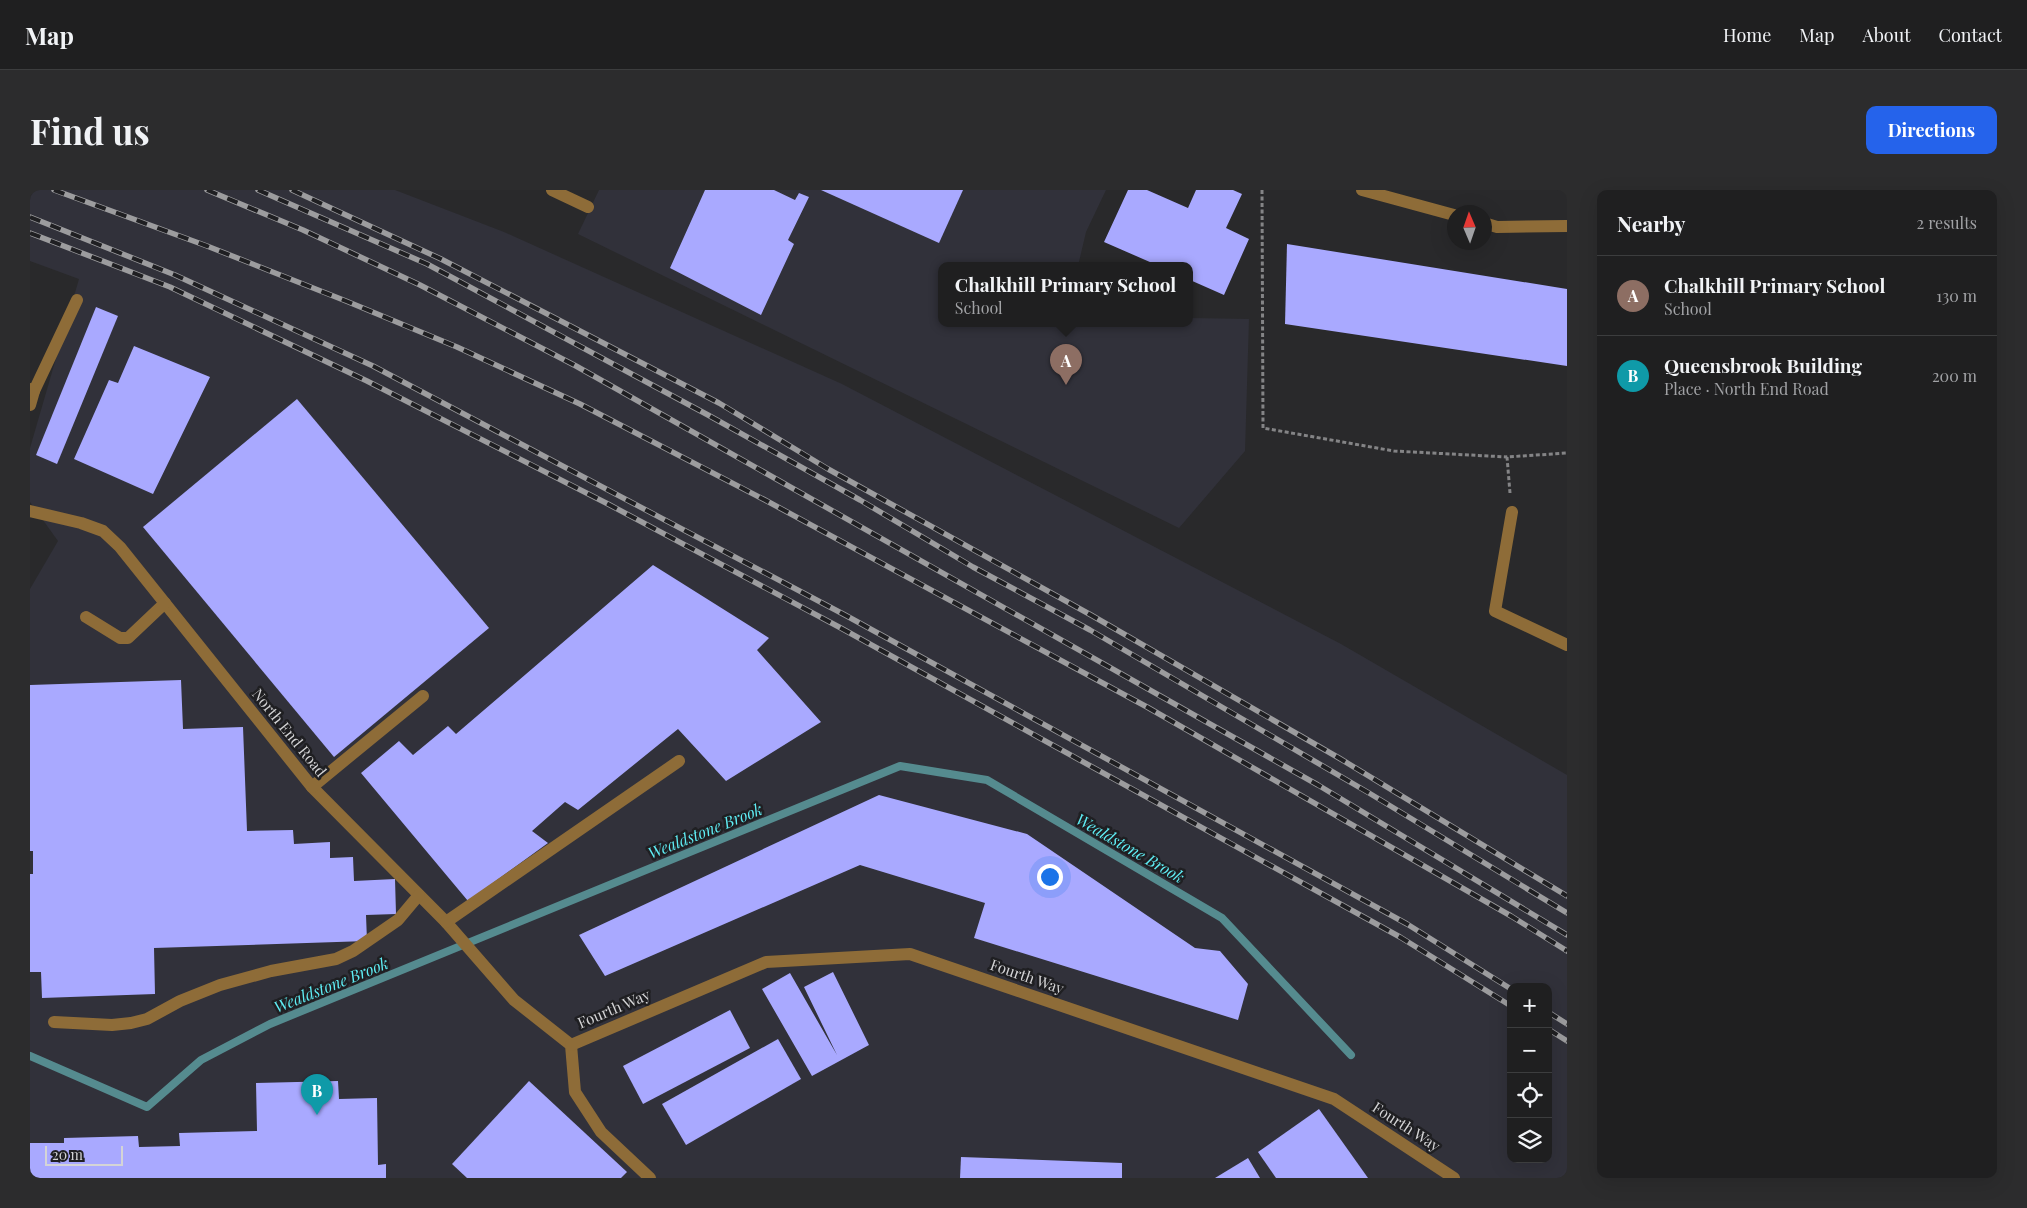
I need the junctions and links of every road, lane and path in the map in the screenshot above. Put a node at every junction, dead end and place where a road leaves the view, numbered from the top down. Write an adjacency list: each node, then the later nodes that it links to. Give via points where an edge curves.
1 (1262, 190): 12 (path, via 1263,428 1394,451)
2 (1362, 190): 5 (street)
3 (560, 192): 4 (street)
4 (588, 207)
5 (1447, 213)
6 (1492, 225): 7 (street)
7 (1567, 226)
8 (77, 300): 9 (street)
9 (32, 390): 10 (street)
10 (30, 405)
11 (1567, 453): 12 (path)
12 (1507, 457): 14 (path)
13 (30, 511): 15 (street, North End Road, via 103,531)
14 (1512, 512): 17 (street, via 1495,611)
15 (165, 603): 16 (street, via 128,638 120,638); 20 (street, North End Road)
16 (86, 616)
17 (1567, 645)
18 (423, 696): 20 (street)
19 (679, 761): 22 (street)
20 (312, 787): 21 (street, North End Road)
21 (419, 895): 22 (street, North End Road); 24 (street, via 398,920 353,951 336,958 271,971 220,986 131,1023)
22 (446, 922): 23 (street, North End Road)
23 (514, 1000): 25 (street, Fourth Way)
24 (54, 1022)
25 (571, 1045): 26 (street, Fourth Way, via 575,1092 601,1132); 27 (street, Fourth Way, via 766,962 910,954 1334,1099)
26 (650, 1178)
27 (1454, 1178)

